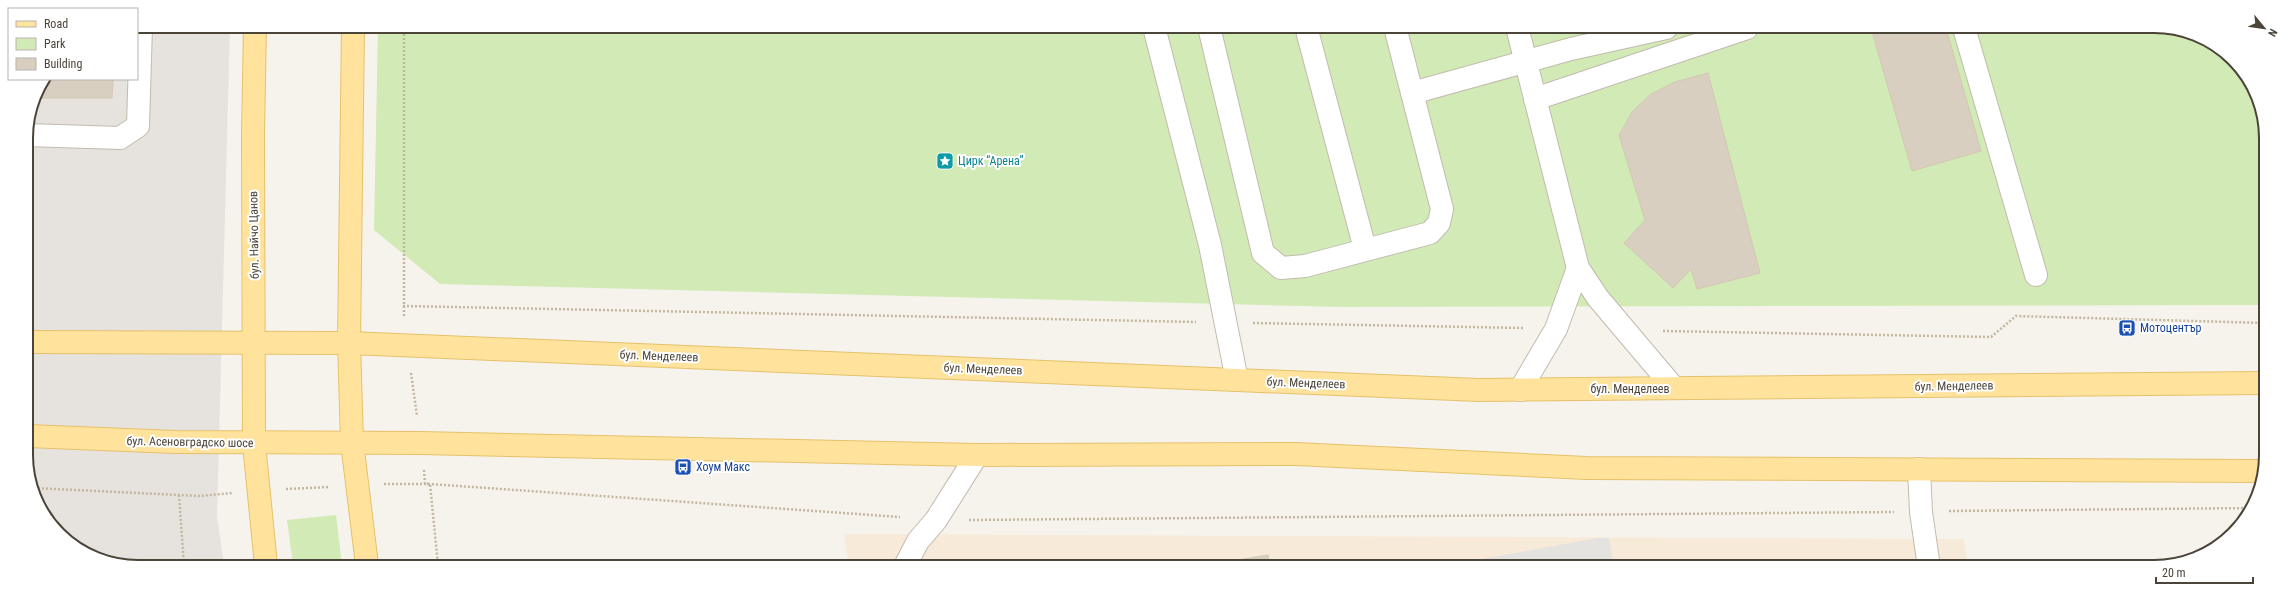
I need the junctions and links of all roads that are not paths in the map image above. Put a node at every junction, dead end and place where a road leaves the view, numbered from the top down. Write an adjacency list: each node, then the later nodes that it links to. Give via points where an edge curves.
1 (141, 33): 15 (street, via 138,126 120,138)
2 (255, 33): 20 (main road, бул. Найчо Цанов)
3 (353, 33): 21 (main road)
4 (1156, 33): 22 (street, via 1190,160)
5 (1210, 33): 16 (street, via 1263,253 1281,268 1305,266)
6 (1308, 33): 16 (street)
7 (1397, 33): 13 (street)
8 (1518, 33): 12 (street)
9 (1645, 33): 12 (street)
10 (1732, 33): 14 (street)
11 (1965, 33): 18 (street)
12 (1525, 61): 13 (street); 14 (street)
13 (1412, 93): 16 (street, via 1442,209 1439,223 1430,233)
14 (1535, 98): 17 (street)
15 (33, 135)
16 (1365, 249)
17 (1578, 268): 24 (street, via 1598,298); 25 (street, via 1556,329)
18 (2036, 276)
19 (33, 342): 20 (main road)
20 (255, 342): 21 (main road); 28 (main road, бул. Найчо Цанов)
21 (349, 343): 22 (main road, бул. Менделеев); 27 (main road)
22 (1237, 380): 25 (main road, бул. Менделеев)
23 (2259, 383): 24 (main road, бул. Менделеев)
24 (1674, 388): 25 (main road, бул. Менделеев)
25 (1520, 390)
26 (33, 436): 28 (main road, бул. Асеновградско шосе)
27 (352, 442): 28 (main road, бул. Асеновградско шосе); 29 (main road); 33 (main road)
28 (254, 444): 32 (main road, бул. Найчо Цанов)
29 (977, 454): 30 (main road, via 1296,454 1587,468); 34 (street, via 936,520 918,541)
30 (1919, 469): 31 (main road); 35 (street, via 1921,512)
31 (2258, 470)
32 (266, 560)
33 (366, 560)
34 (908, 560)
35 (1928, 560)

